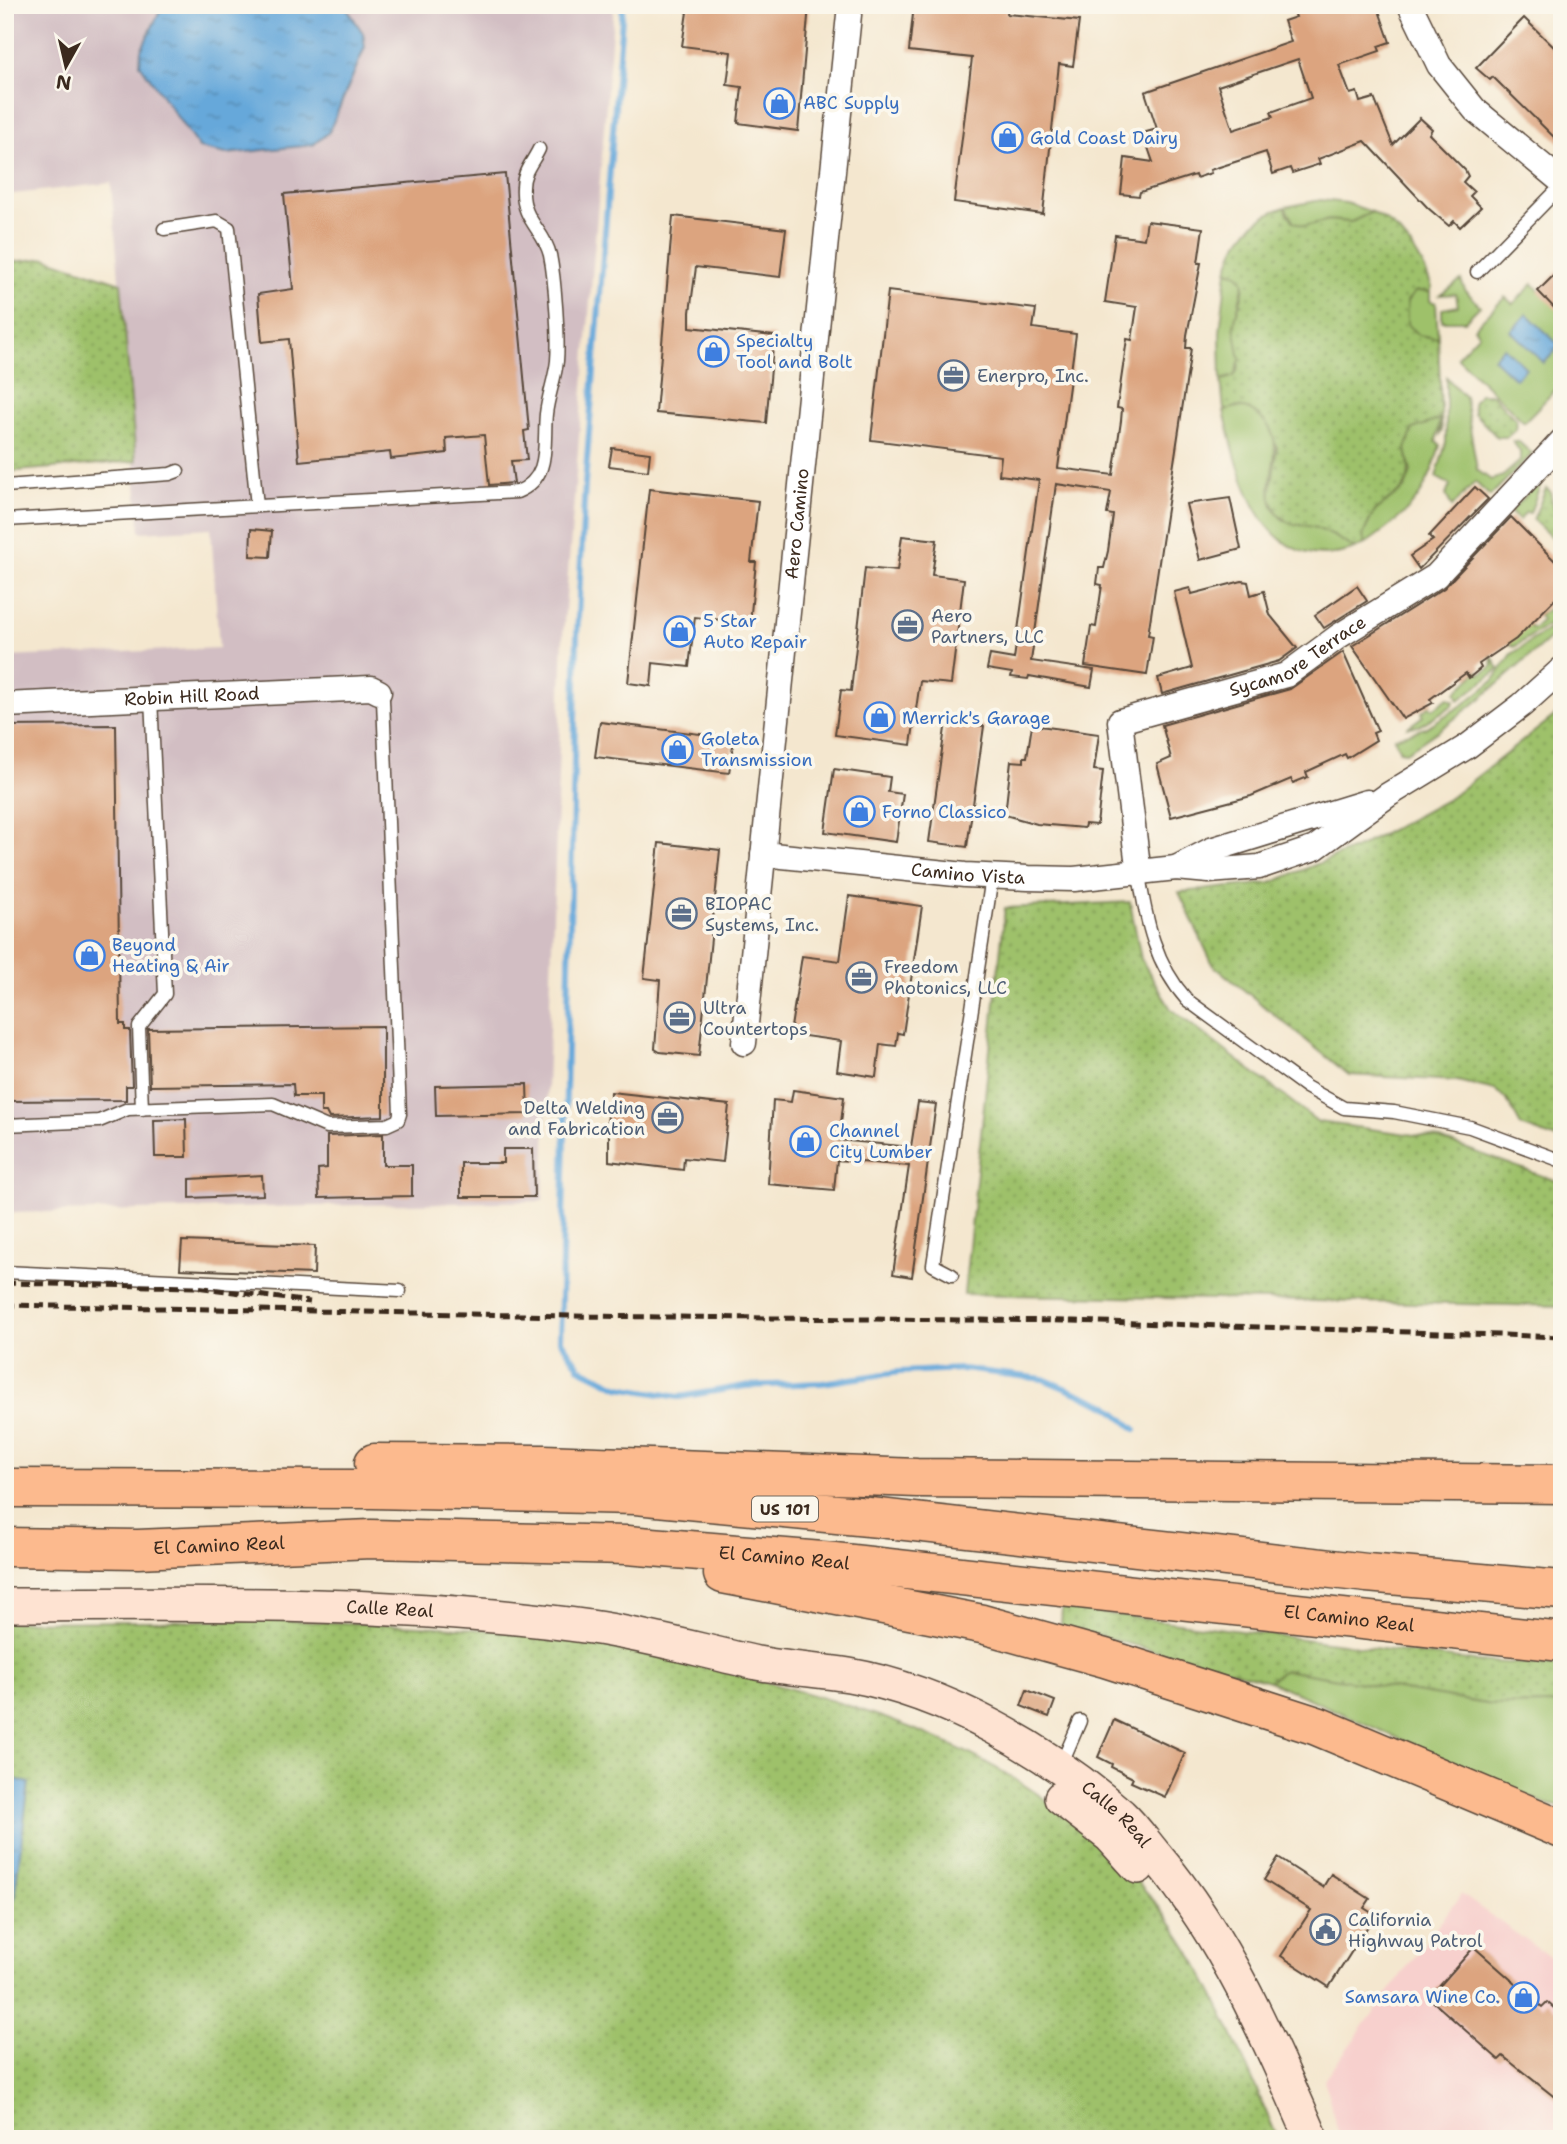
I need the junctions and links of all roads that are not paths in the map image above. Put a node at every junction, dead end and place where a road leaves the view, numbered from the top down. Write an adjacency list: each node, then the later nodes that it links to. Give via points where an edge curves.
1 (850, 5): 16 (street, Aero Camino)
2 (1410, 5): 4 (street, via 1439,65 1475,110)
3 (539, 149): 10 (lane, via 529,164 523,189 528,218 550,255 557,359 546,412 545,458 534,482 517,492)
4 (1562, 183): 6 (lane)
5 (163, 229): 10 (lane, via 217,221 229,228)
6 (1477, 272)
7 (1562, 441): 17 (street, Sycamore Terrace, via 1436,576 1286,675 1120,721)
8 (178, 471): 9 (lane)
9 (5, 486)
10 (257, 506): 11 (lane)
11 (5, 520)
12 (1562, 668): 17 (street, Camino Vista, via 1468,746 1303,854 1238,870 1176,868)
13 (379, 692): 14 (street, Robin Hill Road, via 371,688); 20 (lane, via 383,700 396,984 398,1119 387,1125 327,1127 273,1104)
14 (151, 698): 15 (street, Robin Hill Road); 20 (lane, via 165,994 139,1027)
15 (5, 705)
16 (763, 854): 18 (street, Camino Vista); 19 (street, Aero Camino)
17 (1139, 874): 18 (street, Camino Vista); 22 (lane, via 1150,935 1172,983 1187,1000 1306,1087 1344,1108 1394,1112 1470,1127)
18 (992, 877): 24 (lane, via 933,1265)
19 (744, 1043)
20 (142, 1108): 21 (lane, via 99,1121)
21 (5, 1125)
22 (1562, 1160)
23 (5, 1272): 25 (lane)
24 (952, 1275)
25 (400, 1291)
26 (1562, 1484): 27 (highway, via 917,1478 544,1464 174,1463)
27 (43, 1487): 28 (highway, US 101); 31 (highway, US 101, via 636,1495)
28 (5, 1488)
29 (627, 1545): 30 (highway, El Camino Real, via 371,1539 138,1549); 33 (highway, El Camino Real, via 834,1562); 37 (highway, via 688,1567 982,1624 1105,1658 1317,1726)
30 (5, 1547)
31 (1562, 1590)
32 (5, 1605): 34 (main road, Calle Real, via 271,1604 502,1616 596,1628)
33 (1562, 1642)
34 (771, 1665): 36 (main road, Calle Real, via 852,1675 914,1694 984,1723); 38 (main road, Calle Real, via 903,1710 963,1737 1020,1767 1110,1836 1146,1875 1226,1990)
35 (1080, 1721): 36 (lane)
36 (1060, 1768): 39 (main road, Calle Real, via 1124,1818 1186,1892 1241,1983)
37 (1562, 1829)
38 (1288, 2139)
39 (1312, 2139)

